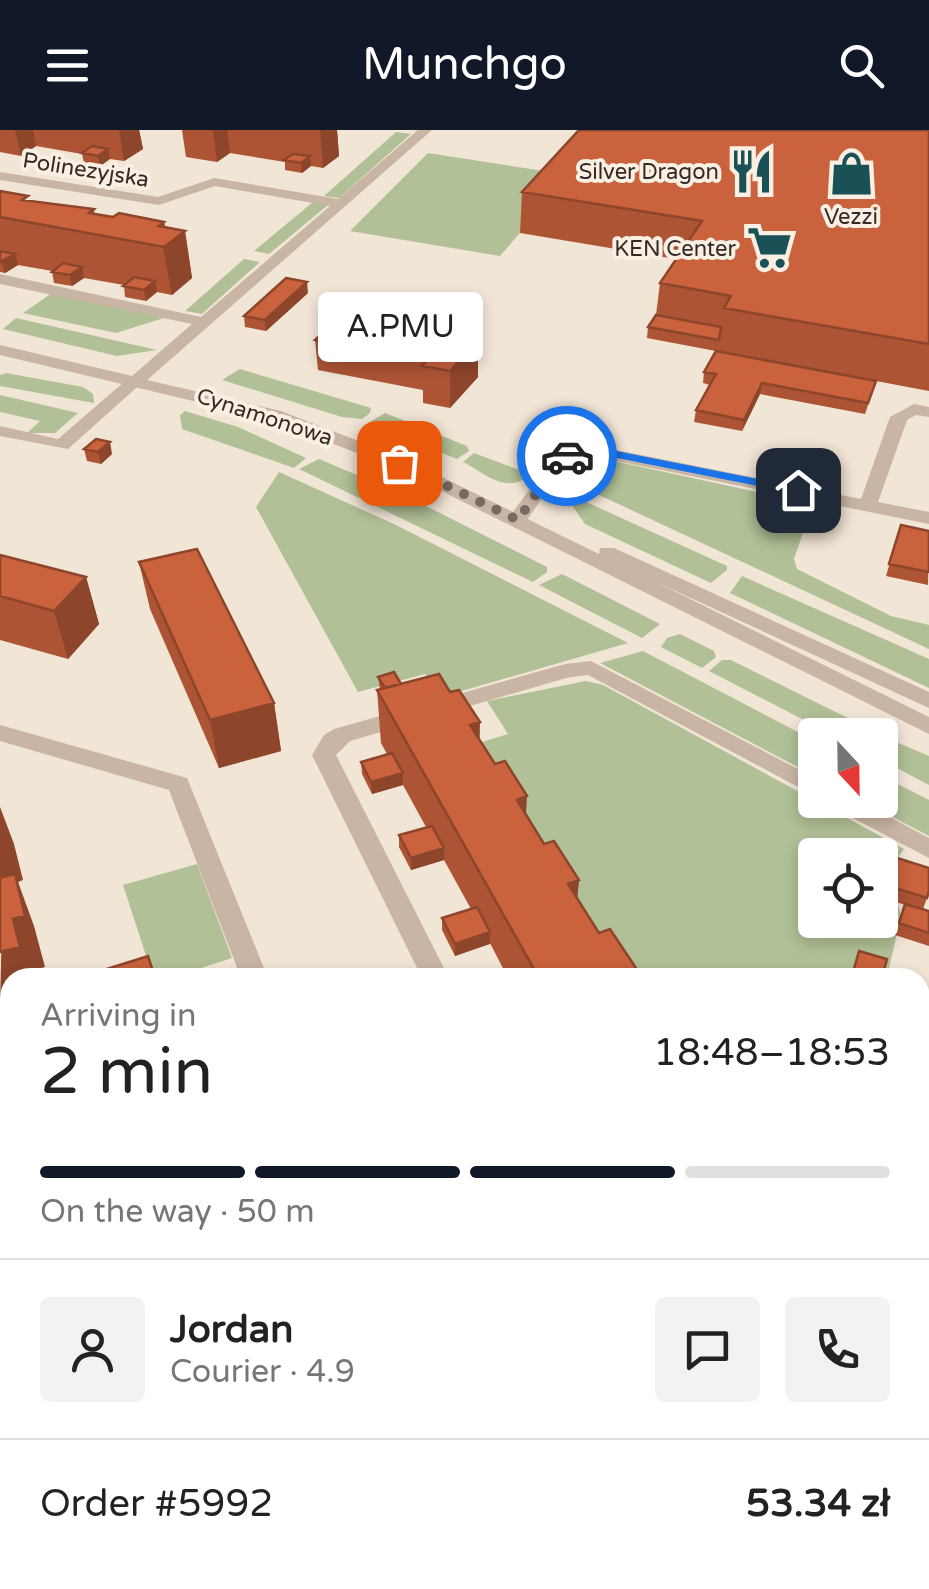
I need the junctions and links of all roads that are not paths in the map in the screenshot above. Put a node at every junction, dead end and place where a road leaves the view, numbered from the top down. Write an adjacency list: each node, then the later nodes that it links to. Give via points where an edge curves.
1 (426, 130): 3 (street)
2 (0, 176): 3 (street, Polinezyjska, via 159,201 214,182)
3 (341, 204): 5 (street)
4 (0, 278): 5 (street)
5 (204, 322): 7 (street)
6 (0, 350): 7 (street, Cynamonowa)
7 (136, 380): 9 (street, via 62,445); 12 (street, Cynamonowa, via 275,416 399,463)
8 (924, 410): 10 (street, via 900,416)
9 (0, 431)
10 (868, 505): 11 (street); 12 (street, via 586,448 560,459)
11 (929, 518)
12 (518, 520): 13 (street, Cynamonowa, via 668,577); 14 (street, Cynamonowa)
13 (929, 701)
14 (929, 726)
15 (0, 733): 19 (street, via 179,784)
16 (798, 779): 20 (street, via 591,668 342,735 324,755)
17 (871, 818): 18 (street)
18 (929, 849)
19 (251, 968)
20 (431, 968)

